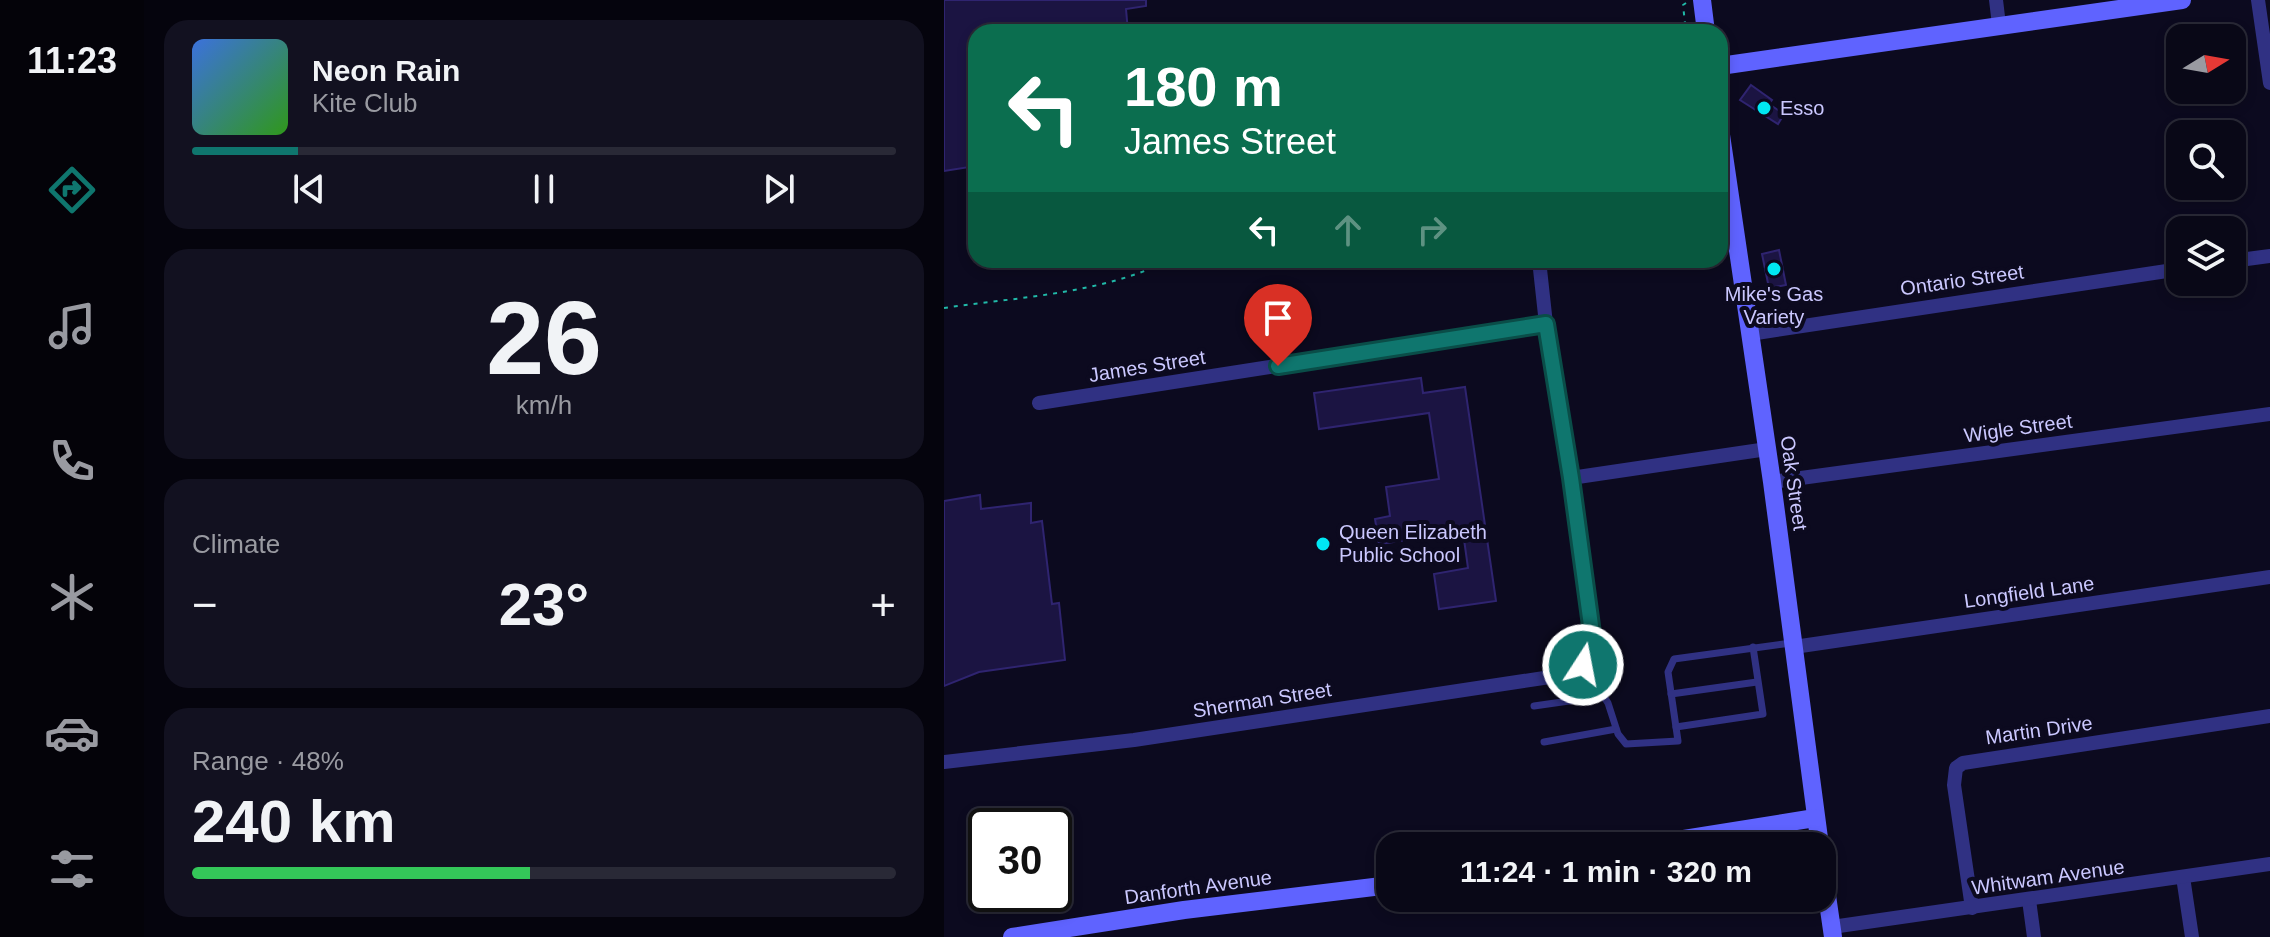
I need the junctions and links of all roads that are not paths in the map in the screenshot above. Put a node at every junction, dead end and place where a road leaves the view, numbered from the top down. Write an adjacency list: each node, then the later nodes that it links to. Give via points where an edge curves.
1 (1702, 0): 5 (street)
2 (1996, 0): 6 (street)
3 (2182, 0): 6 (street)
4 (2258, 0): 8 (street)
5 (1705, 24)
6 (1999, 25): 7 (street)
7 (1728, 65)
8 (2270, 83)
9 (1728, 183): 15 (street, Oak Street)
10 (2270, 256): 11 (street)
11 (2246, 259)
12 (1540, 268): 14 (street)
13 (2166, 271): 15 (street, Ontario Street)
14 (1546, 324): 16 (street, James Street); 19 (street)
15 (1750, 334): 18 (street, Oak Street)
16 (1039, 403)
17 (2270, 414): 20 (street, Wigle Street)
18 (1767, 449): 19 (street); 20 (street, Oak Street)
19 (1571, 478): 24 (street, via 1592,633)
20 (1772, 482): 22 (street, Oak Street)
21 (2270, 577): 22 (street, Longfield Lane)
22 (1794, 645): 23 (lane); 34 (street, Oak Street)
23 (1753, 647): 25 (lane); 26 (lane, via 1674,659 1668,672)
24 (1583, 665): 27 (lane); 33 (street, Sherman Street, via 1570,674 1505,684 1134,740)
25 (1757, 682): 26 (lane); 30 (lane, via 1763,714)
26 (1671, 694): 30 (lane)
27 (1604, 696): 28 (lane); 31 (lane)
28 (1534, 706)
29 (2270, 716): 41 (street, Martin Drive, via 1963,763 1956,768 1954,785)
30 (1676, 727): 31 (lane, via 1678,741 1633,745 1626,744)
31 (1616, 729): 32 (lane)
32 (1544, 742)
33 (944, 762)
34 (1815, 818): 35 (street); 36 (street, Oak Street)
35 (1728, 832)
36 (1818, 832)
37 (2270, 864): 38 (street, Whitwam Avenue)
38 (2183, 877): 40 (street, Whitwam Avenue); 46 (street)
39 (1376, 887): 44 (street, Danforth Avenue)
40 (2029, 900): 41 (street, Whitwam Avenue); 45 (street)
41 (1972, 908): 43 (street, Whitwam Avenue)
42 (1830, 912): 43 (street)
43 (1833, 932)
44 (1012, 937)
45 (2034, 937)
46 (2192, 937)

